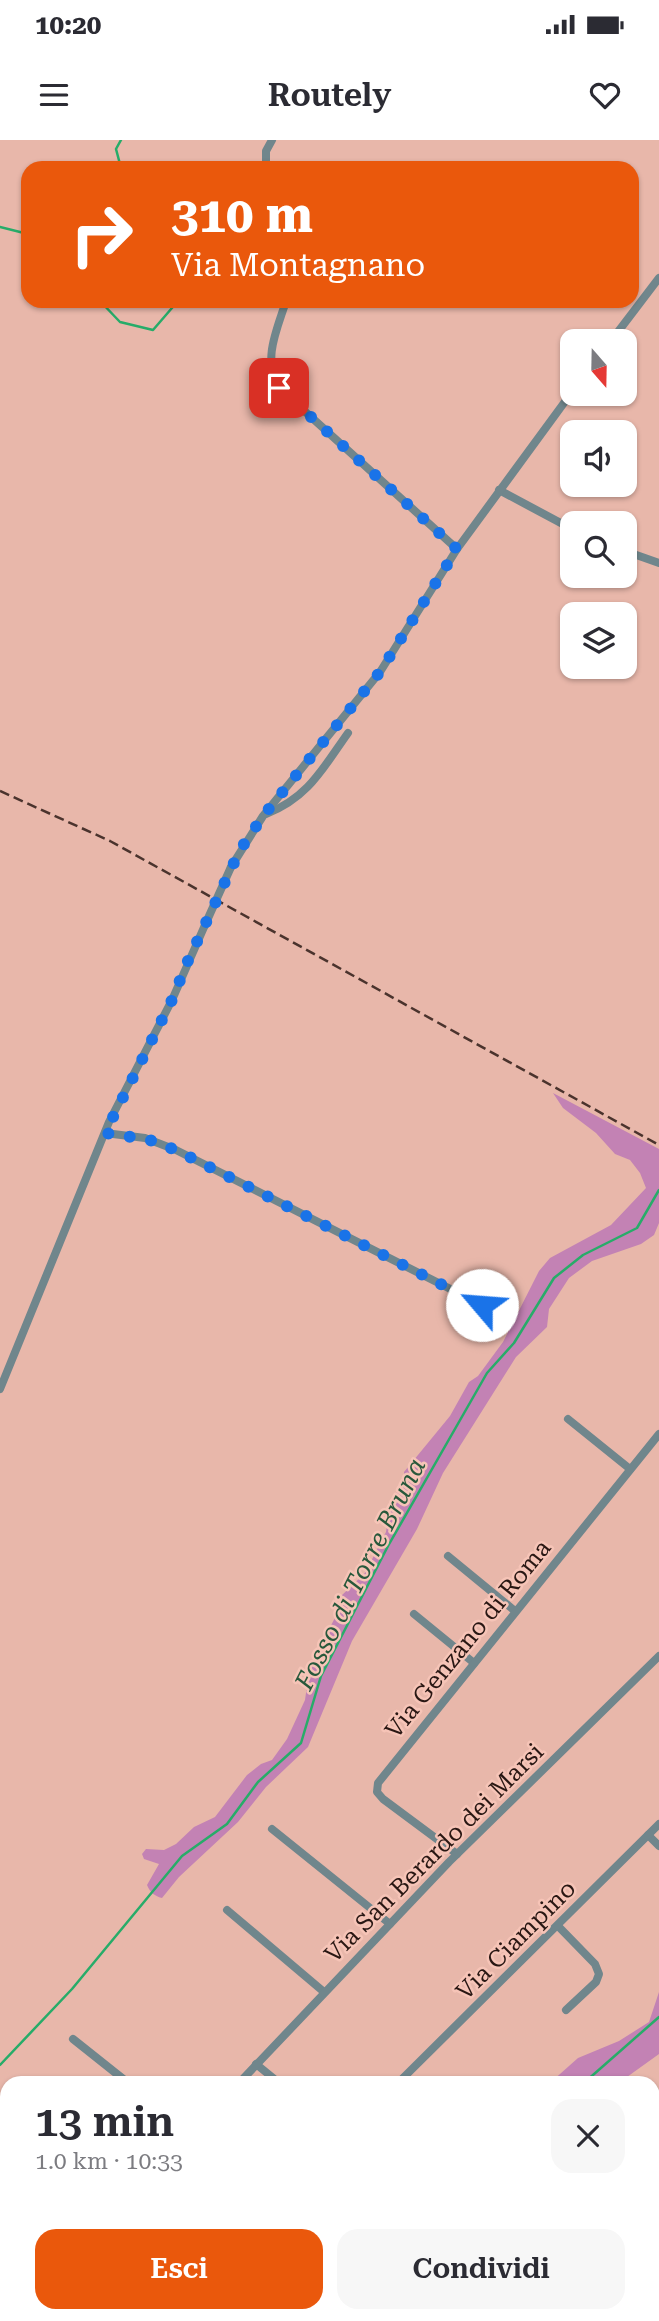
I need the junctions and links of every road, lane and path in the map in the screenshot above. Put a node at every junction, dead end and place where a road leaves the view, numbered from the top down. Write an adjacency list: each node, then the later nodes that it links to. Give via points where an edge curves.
1 (272, 140): 2 (street)
2 (266, 161)
3 (659, 278): 4 (street)
4 (639, 304)
5 (284, 308): 11 (street, via 271,351 279,388)
6 (636, 308): 7 (street)
7 (620, 329)
8 (562, 406): 9 (street)
9 (499, 490): 10 (street); 11 (street)
10 (560, 523)
11 (457, 549): 15 (street, via 380,672)
12 (637, 555): 13 (street)
13 (659, 563)
14 (348, 733): 15 (street, via 306,791)
15 (263, 816): 16 (street, bridge, via 231,867 172,1000)
16 (105, 1133): 17 (street, via 150,1140 176,1150); 18 (street)
17 (482, 1305)
18 (0, 1389)
19 (568, 1419): 21 (street)
20 (659, 1434): 21 (street, Via Genzano di Roma)
21 (630, 1469): 23 (street, Via Genzano di Roma)
22 (448, 1556): 23 (street)
23 (515, 1611): 26 (street, Via Genzano di Roma)
24 (414, 1614): 26 (street)
25 (659, 1656): 31 (street, Via San Berardo dei Marsi)
26 (474, 1663): 31 (street, Via Genzano di Roma, via 376,1788 386,1802)
27 (659, 1825): 29 (street, Via Ciampino)
28 (272, 1829): 33 (street)
29 (648, 1835): 30 (street); 34 (street, Via Ciampino)
30 (659, 1846)
31 (457, 1854): 33 (street, Via San Berardo dei Marsi)
32 (227, 1910): 35 (street)
33 (390, 1924): 35 (street, Via San Berardo dei Marsi)
34 (558, 1926): 36 (street, via 599,1974); 42 (street, Via Ciampino)
35 (324, 1992): 38 (street, Via San Berardo dei Marsi)
36 (566, 2010)
37 (73, 2039): 39 (street)
38 (256, 2064): 40 (street, Via San Berardo dei Marsi); 41 (street)
39 (119, 2076)
40 (245, 2076)
41 (271, 2076)
42 (405, 2076)

